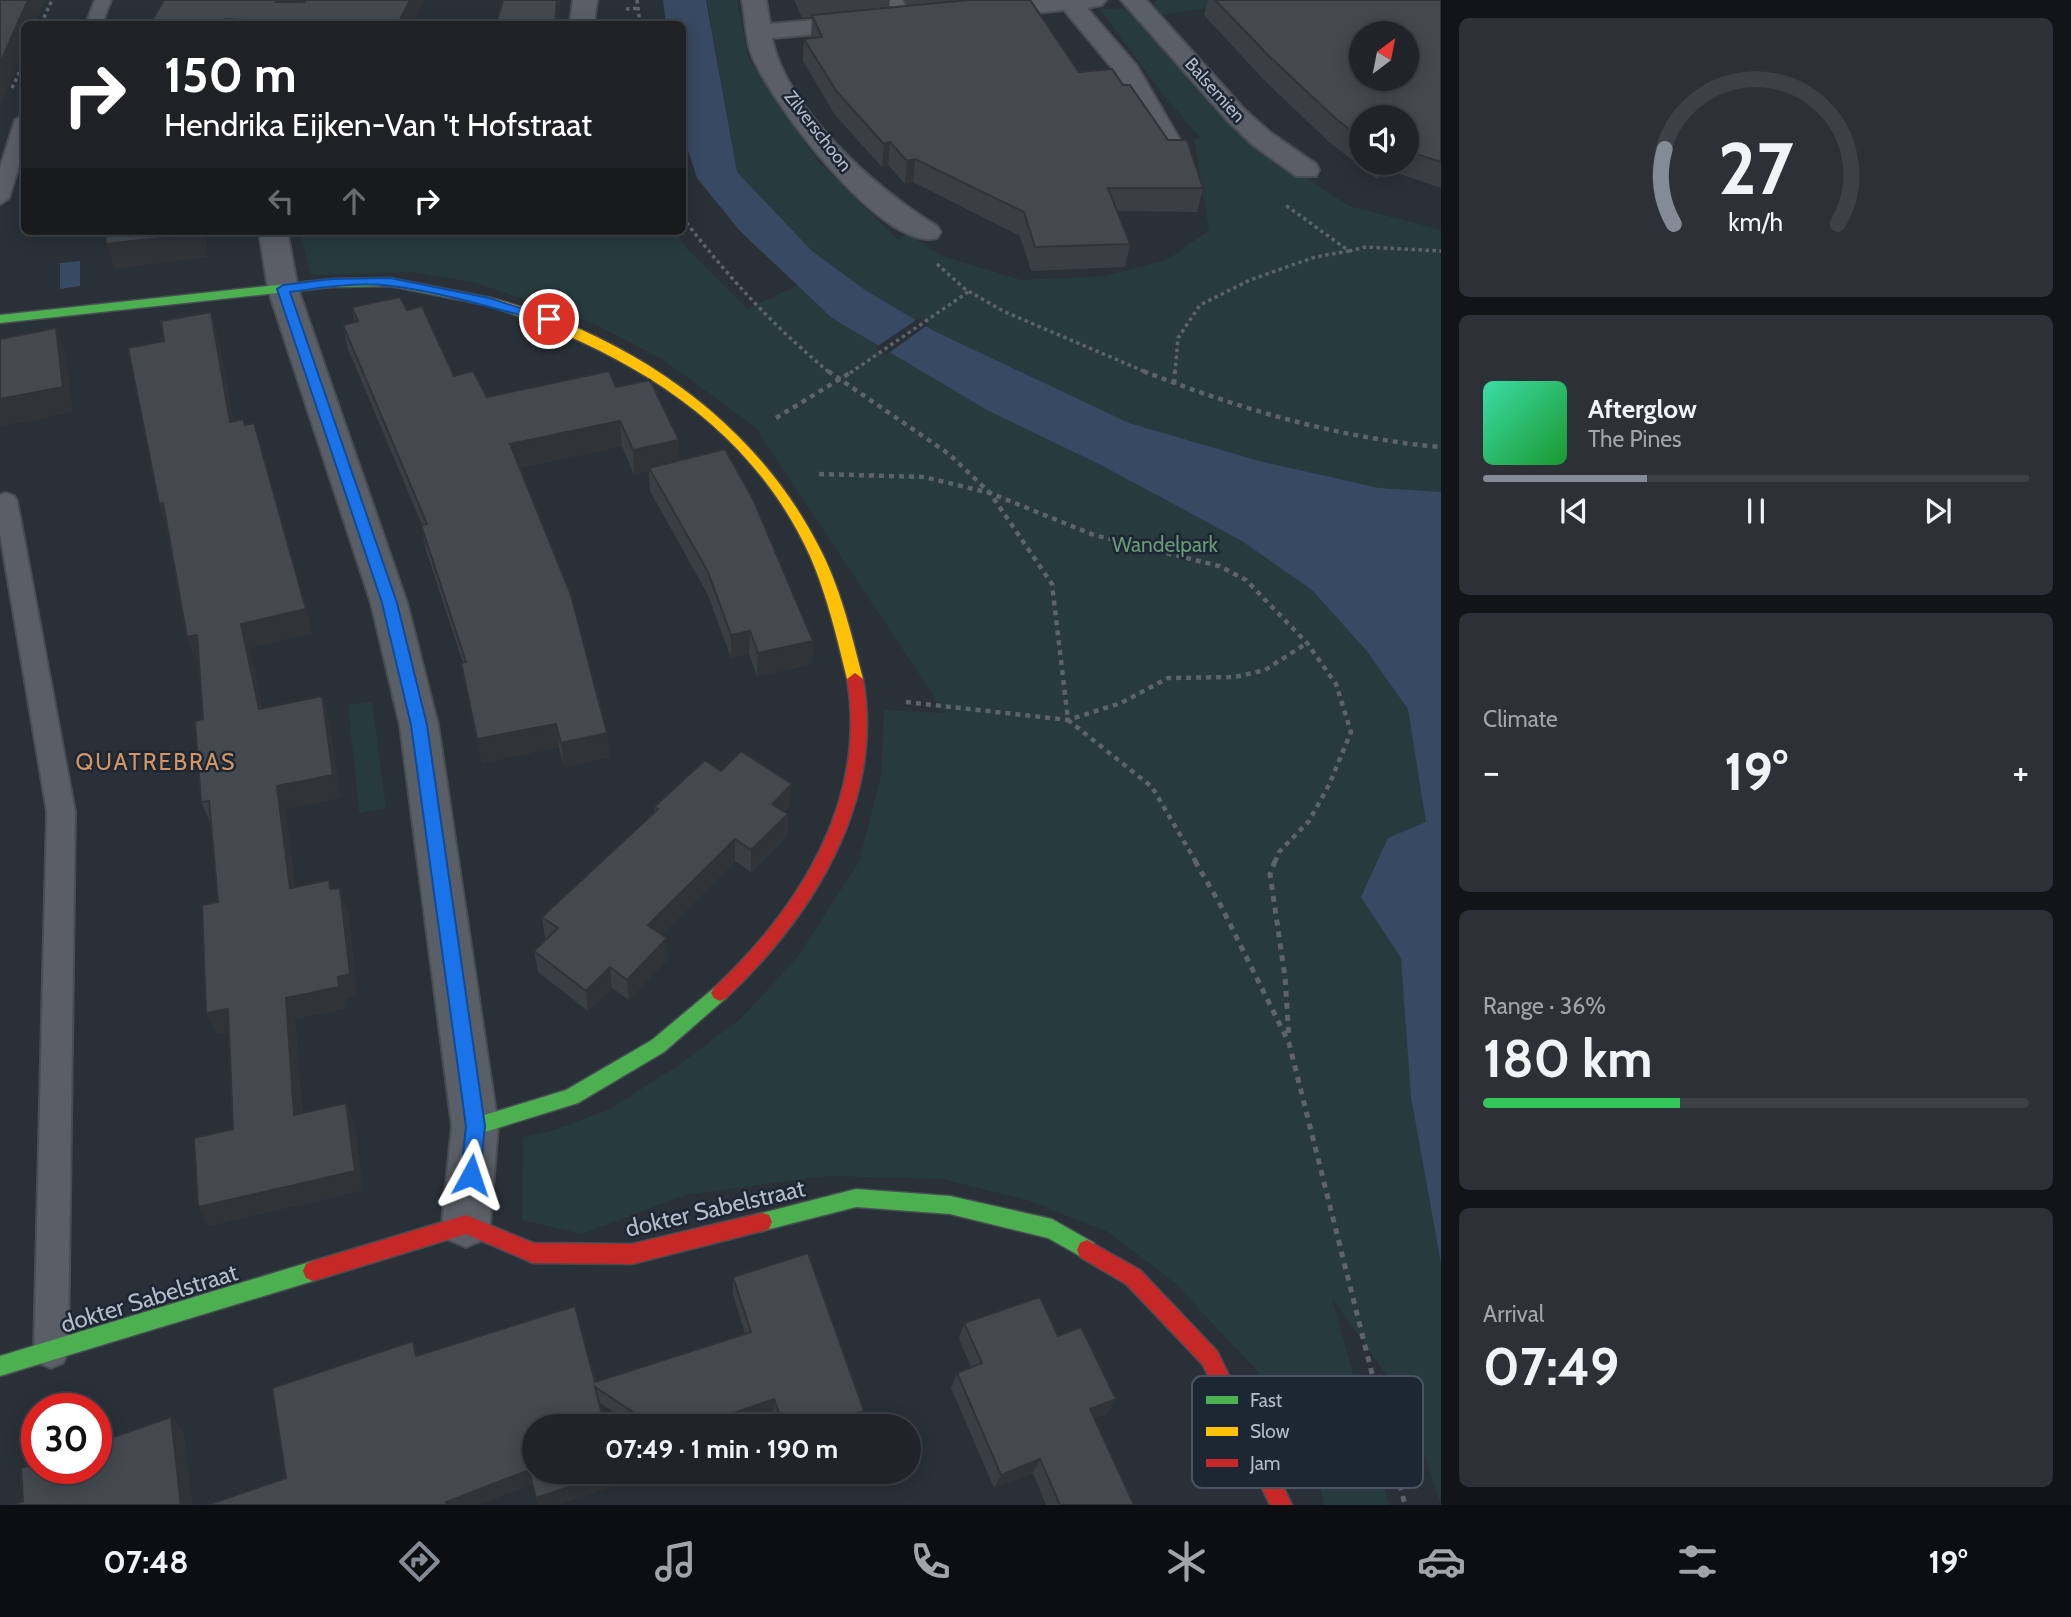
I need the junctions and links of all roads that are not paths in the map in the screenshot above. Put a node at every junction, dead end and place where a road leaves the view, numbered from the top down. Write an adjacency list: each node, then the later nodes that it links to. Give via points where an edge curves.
1 (103, 0): 9 (lane)
2 (585, 0): 10 (street)
3 (754, 0): 11 (street, Zilverschoon)
4 (1133, 0): 14 (street, Balsemien, via 1236,115)
5 (1082, 1): 7 (street); 13 (street)
6 (900, 10): 8 (street); 11 (street)
7 (961, 14)
8 (933, 17)
9 (95, 21)
10 (582, 21)
11 (761, 32): 16 (street, Zilverschoon, via 764,55 800,113 842,166 897,216)
12 (21, 130): 15 (lane)
13 (1171, 147)
14 (1306, 170)
15 (0, 198)
16 (927, 232)
17 (274, 235): 18 (street)
18 (283, 289): 19 (street); 21 (street, via 390,603 419,725); 21 (street, via 390,282 489,301 549,319 633,360 704,408 739,439 774,483 810,542 837,607 860,698 855,766 838,833 798,902 743,973 658,1046 572,1097)
19 (0, 319)
20 (6, 501): 23 (lane, via 61,812)
21 (475, 1126): 22 (street)
22 (466, 1224): 23 (street, dokter Sabelstraat); 25 (street, dokter Sabelstraat, via 533,1253 632,1254 856,1198 950,1205 1052,1229 1133,1277 1210,1357)
23 (51, 1351): 24 (street, dokter Sabelstraat)
24 (0, 1366)
25 (1219, 1376)
26 (1273, 1488): 27 (street, dokter Sabelstraat)
27 (1281, 1505)

